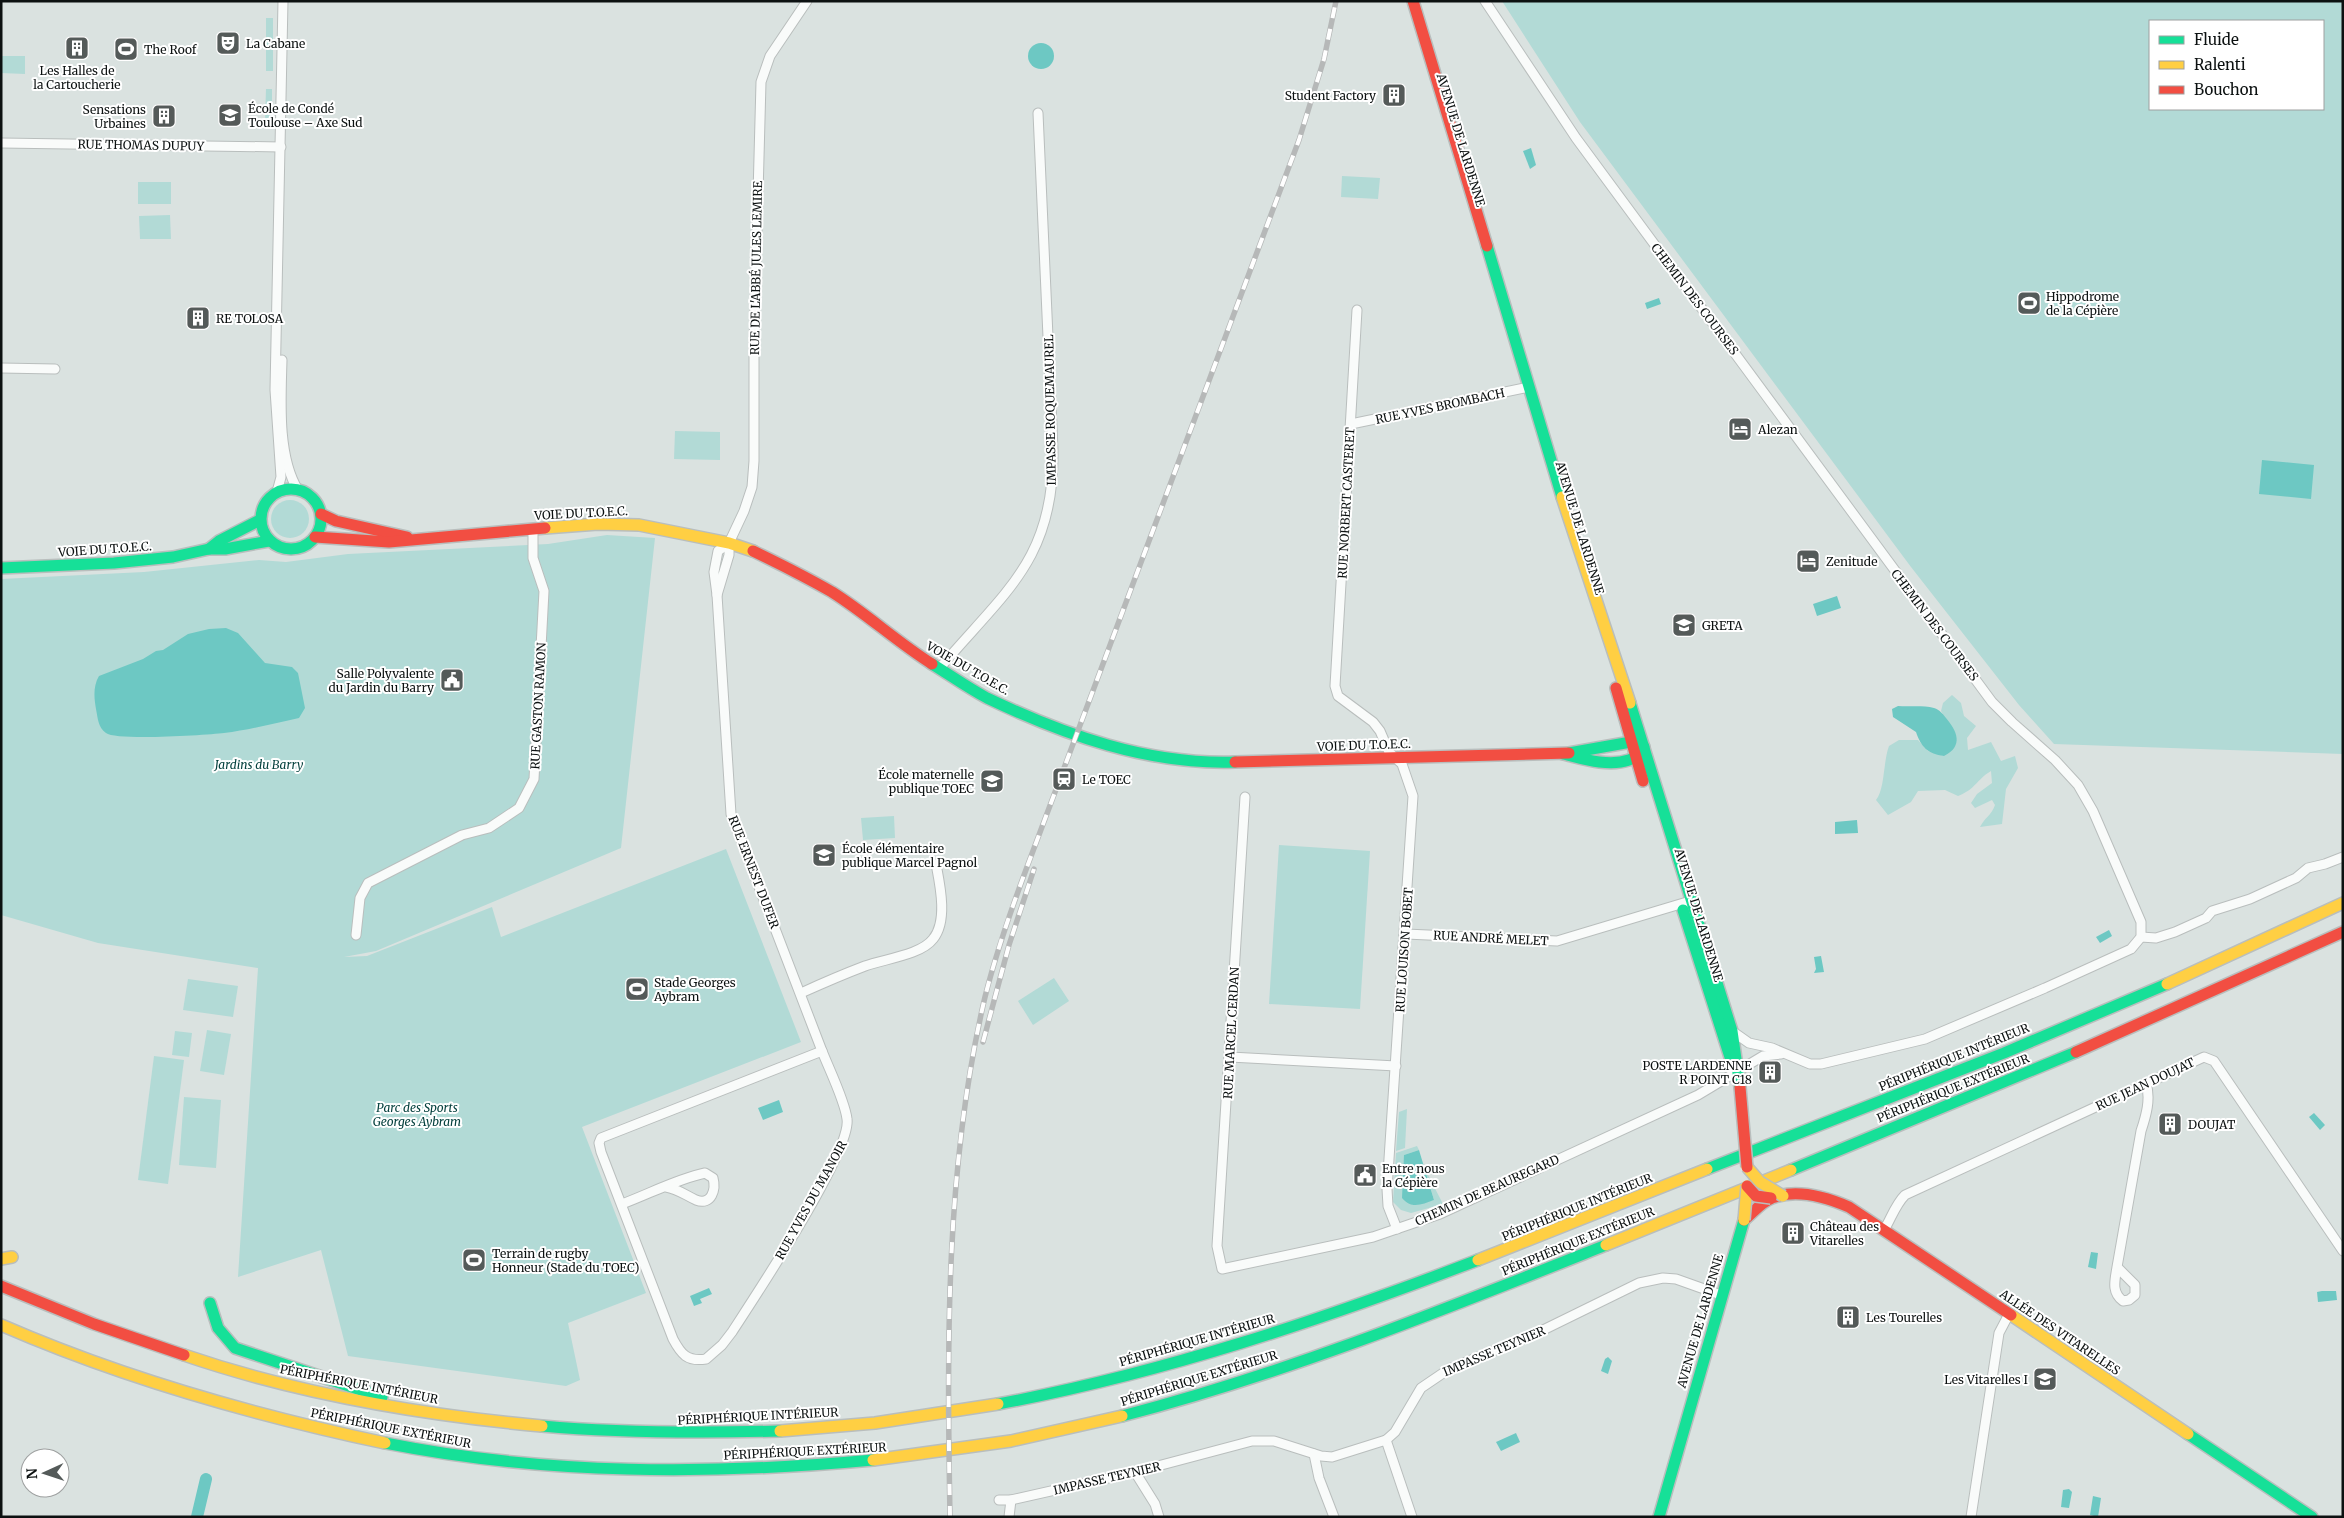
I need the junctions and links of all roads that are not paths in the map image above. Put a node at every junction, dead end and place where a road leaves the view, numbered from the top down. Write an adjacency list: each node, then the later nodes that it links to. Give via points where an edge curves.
1 (283, 1): 8 (street)
2 (807, 1): 23 (street, RUE DE L'ABBÉ JULES LEMIRE, via 770,56 761,82 754,461 752,487)
3 (1404, 1): 13 (main road, AVENUE DE LARDENNE)
4 (1413, 1): 13 (main road, AVENUE DE LARDENNE)
5 (1485, 1): 41 (street, CHEMIN DES COURSES, via 1576,138 1987,694 2078,786 2136,908 2141,922)
6 (1038, 113): 26 (street, IMPASSE ROQUEMAUREL, via 1053,463 1049,510 1034,552 1020,574)
7 (1, 143): 8 (street, RUE THOMAS DUPUY)
8 (281, 147): 9 (street)
9 (278, 305): 15 (street, via 282,327 283,430 290,477); 16 (street, via 275,390 281,477)
10 (1358, 310): 14 (street, RUE NORBERT CASTERET)
11 (1, 368): 12 (street)
12 (56, 369)
13 (1525, 388): 14 (street, RUE YVES BROMBACH); 28 (main road, AVENUE DE LARDENNE, via 1564,530 1606,652); 29 (main road, AVENUE DE LARDENNE)
14 (1351, 424): 27 (street, RUE NORBERT CASTERET, via 1335,686)
15 (298, 490): 16 (main road); 17 (main road, via 313,498)
16 (277, 492): 18 (main road, via 265,504)
17 (321, 514): 20 (main road); 21 (main road, VOIE DU T.O.E.C., via 336,521)
18 (260, 520): 22 (main road); 24 (main road, VOIE DU T.O.E.C., via 215,542)
19 (533, 530): 21 (main road, VOIE DU T.O.E.C.); 23 (main road, VOIE DU T.O.E.C., via 598,524 639,525); 40 (street, RUE GASTON RAMON, via 533,558 544,591 534,779 519,808 489,828 462,835 368,883 360,898)
20 (316, 537): 21 (main road, VOIE DU T.O.E.C., via 401,542); 22 (main road, via 298,549 283,548)
21 (413, 538)
22 (269, 541): 24 (main road, VOIE DU T.O.E.C.)
23 (729, 543): 26 (main road, VOIE DU T.O.E.C., via 791,569 833,593); 42 (street, RUE ERNEST DUFER, via 718,551 714,572 731,814)
24 (209, 549): 25 (main road, VOIE DU T.O.E.C., via 173,557 114,563)
25 (1, 568)
26 (939, 669): 32 (main road, VOIE DU T.O.E.C., via 986,697 1026,715 1102,744 1149,756 1210,763)
27 (1338, 696): 32 (street, RUE LOUISON BOBET, via 1373,722)
28 (1631, 742): 29 (main road); 30 (main road, VOIE DU T.O.E.C.); 31 (main road, AVENUE DE LARDENNE)
29 (1644, 747): 31 (main road); 36 (main road, AVENUE DE LARDENNE)
30 (1563, 754): 31 (main road, VOIE DU T.O.E.C., via 1589,760 1617,761); 32 (main road, VOIE DU T.O.E.C.)
31 (1635, 757): 36 (main road, AVENUE DE LARDENNE)
32 (1395, 758): 39 (street, RUE LOUISON BOBET, via 1402,764 1413,796)
33 (1245, 797): 48 (street, RUE MARCEL CERDAN)
34 (2343, 856): 41 (street, via 2308,868 2296,878 2250,899 2212,911 2206,918 2166,936)
35 (936, 864): 42 (street, via 941,920 933,940 919,949 868,964)
36 (1686, 903): 39 (street, RUE ANDRÉ MELET, via 1557,941); 43 (main road, AVENUE DE LARDENNE)
37 (2343, 903): 69 (main road, PÉRIPHÉRIQUE INTÉRIEUR, via 2136,997 2005,1052 1503,1251 1380,1297 1154,1369 988,1406 788,1431 601,1432 483,1421)
38 (2343, 932): 68 (main road, PÉRIPHÉRIQUE EXTÉRIEUR, via 2018,1077 1421,1317 1268,1373 1169,1403 994,1445 926,1456 831,1465 687,1471 569,1468 480,1459 398,1446 185,1395 76,1357)
39 (1406, 934): 49 (street, RUE LOUISON BOBET)
40 (356, 935)
41 (2141, 937): 47 (street, via 2131,948 1917,1042 1821,1064 1810,1064)
42 (801, 993): 46 (street, RUE ERNEST DUFER)
43 (1727, 1032): 44 (street); 45 (main road, AVENUE DE LARDENNE); 50 (main road, AVENUE DE LARDENNE)
44 (1749, 1043): 45 (street); 47 (street, via 1772,1048)
45 (1736, 1048): 50 (main road, AVENUE DE LARDENNE)
46 (822, 1051): 57 (street, RUE YVES DU MANOIR, via 601,1138 601,1152); 57 (street, RUE YVES DU MANOIR, via 848,1119 846,1136 788,1245 722,1346 706,1359 694,1360 684,1356 673,1339)
47 (1782, 1054): 50 (street, via 1762,1056)
48 (1230, 1057): 49 (street); 63 (street, RUE MARCEL CERDAN, via 1217,1246)
49 (1396, 1066): 59 (street, RUE LOUISON BOBET, via 1387,1189 1388,1206)
50 (1734, 1066): 52 (main road, AVENUE DE LARDENNE, bridge, via 1740,1087); 59 (street, CHEMIN DE BEAUREGARD, via 1712,1088 1671,1108 1440,1214)
51 (2146, 1083): 60 (street, RUE JEAN DOUJAT, via 1904,1195 1897,1202); 61 (street, RUE JEAN DOUJAT, via 2204,1057 2214,1061); 62 (street, via 2149,1092 2146,1115)
52 (1747, 1167): 53 (main road, AVENUE DE LARDENNE); 55 (main road, bridge, via 1760,1182)
53 (1747, 1186): 56 (main road, bridge, via 1755,1197); 58 (main road, AVENUE DE LARDENNE, bridge)
54 (666, 1187): 54 (street, via 705,1173 713,1178 716,1188 712,1195 696,1200 675,1188); 57 (street)
55 (1784, 1196): 56 (main road, ALLÉE DES VITARELLES, bridge); 60 (main road, ALLÉE DES VITARELLES, via 1817,1196 1849,1207)
56 (1771, 1198): 58 (main road)
57 (622, 1204)
58 (1744, 1220): 65 (main road, AVENUE DE LARDENNE)
59 (1398, 1229): 63 (street, CHEMIN DE BEAUREGARD)
60 (1884, 1230): 67 (main road, ALLÉE DES VITARELLES)
61 (2343, 1251)
62 (2118, 1267)
63 (1222, 1269)
64 (1, 1286): 69 (main road, PÉRIPHÉRIQUE INTÉRIEUR, via 131,1340 194,1360 318,1393)
65 (1721, 1295): 70 (street, IMPASSE TEYNIER, via 1676,1279 1639,1283 1575,1316 1432,1379 1420,1388 1395,1432); 79 (main road, AVENUE DE LARDENNE)
66 (210, 1303): 69 (main road, via 221,1337 235,1348 362,1389)
67 (2010, 1314): 80 (street, via 2000,1333); 81 (main road, ALLÉE DES VITARELLES)
68 (1, 1325)
69 (410, 1409)
70 (1386, 1440): 71 (street, IMPASSE TEYNIER, via 1332,1457); 78 (street)
71 (1314, 1454): 72 (street, IMPASSE TEYNIER, via 1274,1441 1258,1440); 77 (street)
72 (1135, 1472): 74 (street, IMPASSE TEYNIER); 76 (street, via 1155,1504)
73 (999, 1500): 74 (street, IMPASSE TEYNIER)
74 (1011, 1500): 75 (street)
75 (1009, 1517)
76 (1159, 1517)
77 (1334, 1517)
78 (1412, 1517)
79 (1659, 1517)
80 (1971, 1517)
81 (2312, 1517)

